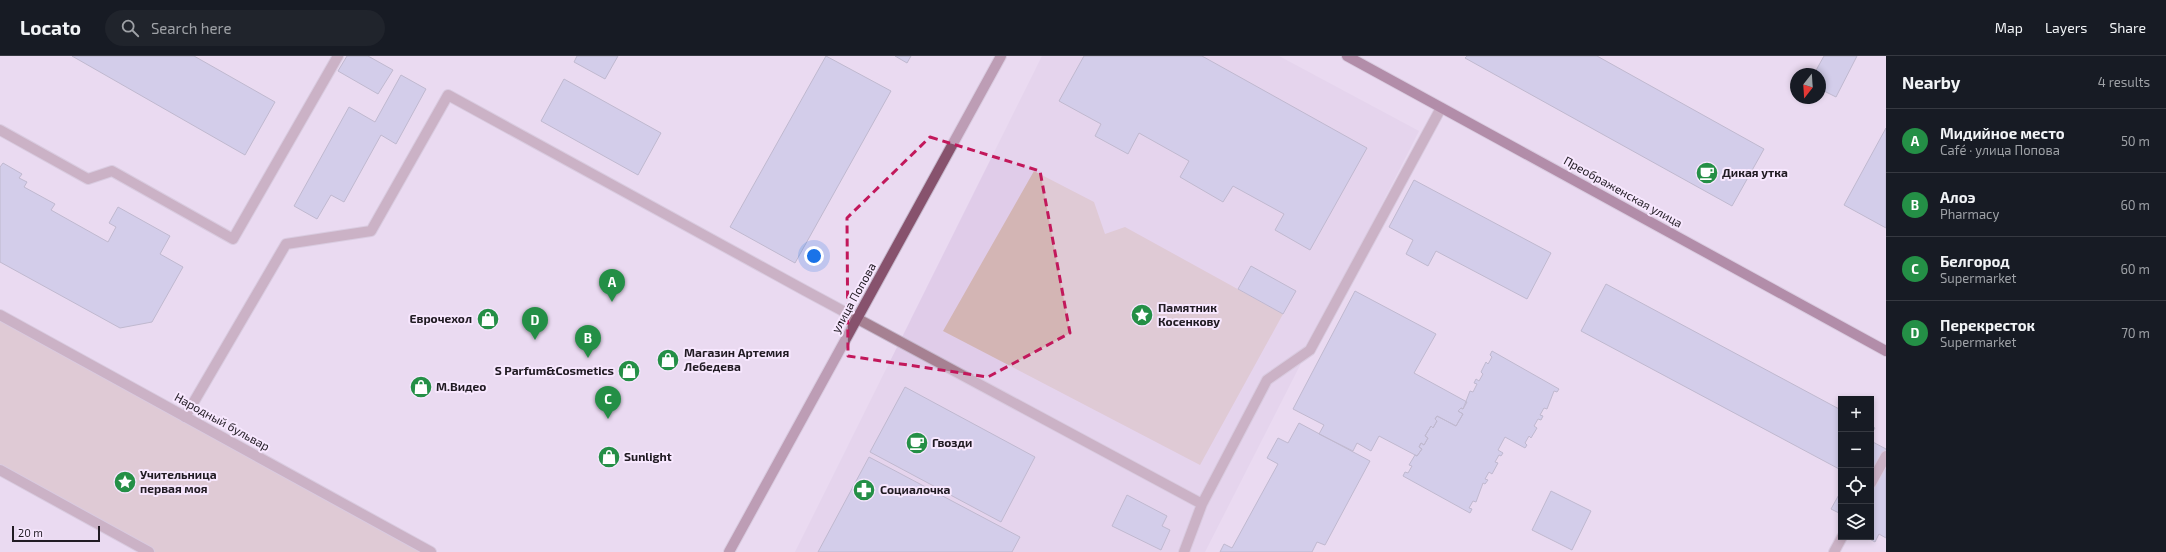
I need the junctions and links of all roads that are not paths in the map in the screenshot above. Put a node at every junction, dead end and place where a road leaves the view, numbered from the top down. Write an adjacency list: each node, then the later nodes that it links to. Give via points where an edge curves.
1 (338, 56): 5 (street, via 233,240 112,171 88,179)
2 (1001, 56): 7 (main road, улица Попова)
3 (1347, 56): 4 (main road, Преображенская улица)
4 (1441, 108): 8 (main road, Преображенская улица); 13 (street, via 1310,350 1267,380)
5 (0, 130)
6 (0, 315): 9 (street, Народный бульвар)
7 (857, 318): 9 (street, via 448,95 371,231 286,244); 13 (street); 17 (main road, улица Попова)
8 (1886, 351)
9 (185, 417): 16 (street, Народный бульвар)
10 (1886, 456): 12 (street)
11 (0, 470): 15 (street)
12 (1874, 478)
13 (1202, 504): 18 (street)
14 (1840, 540): 19 (street)
15 (149, 552)
16 (431, 552)
17 (729, 552)
18 (1184, 552)
19 (1834, 552)

